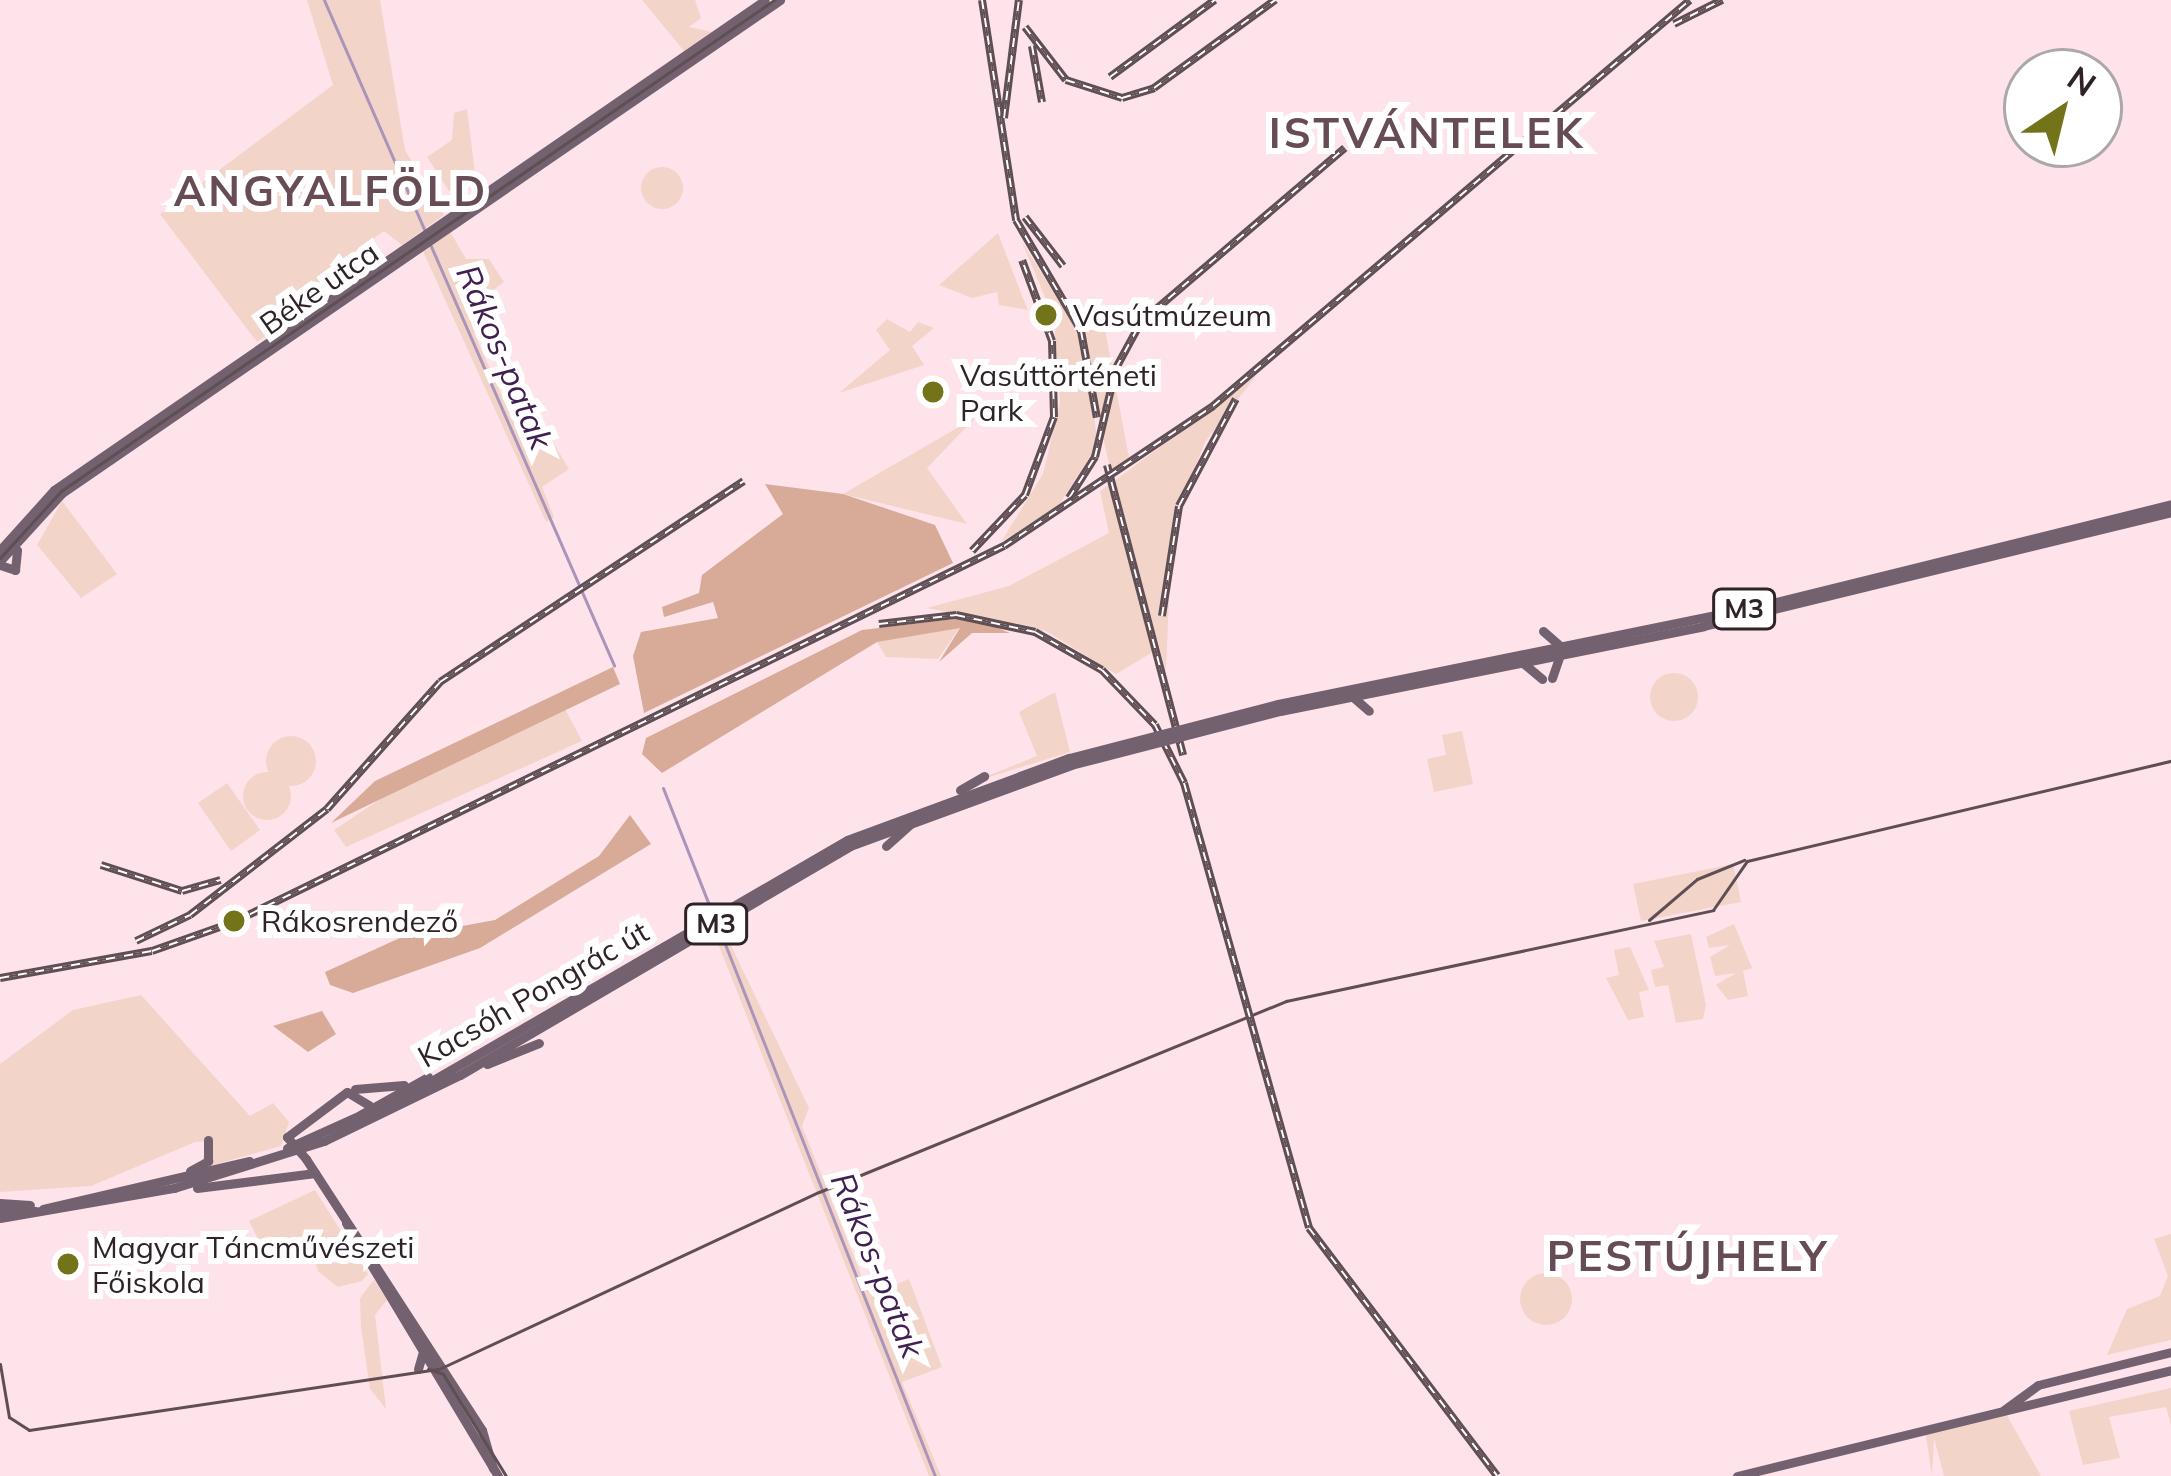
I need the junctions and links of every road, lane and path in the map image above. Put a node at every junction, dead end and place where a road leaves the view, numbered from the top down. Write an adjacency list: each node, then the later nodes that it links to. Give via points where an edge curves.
1 (765, 0): 3 (main road, Béke utca)
2 (780, 0): 3 (main road, Béke utca)
3 (427, 238): 5 (main road, Béke utca, via 60,490)
4 (2171, 508): 9 (main road, M3)
5 (17, 541): 6 (main road); 6 (main road, via 15,570)
6 (3, 555)
7 (1543, 631): 9 (main road)
8 (1535, 643): 10 (main road)
9 (1564, 651): 10 (main road, M3); 10 (main road, via 1547,679)
10 (1525, 659): 12 (main road, M3)
11 (1361, 677): 12 (main road)
12 (1350, 693): 13 (main road); 14 (main road, M3, bridge)
13 (1369, 711)
14 (1070, 761): 16 (main road, Kacsóh Pongrác út / M3); 18 (main road, Kacsóh Pongrác út / M3)
15 (984, 776): 16 (main road)
16 (956, 794): 18 (main road, Kacsóh Pongrác út / M3)
17 (896, 806): 18 (main road)
18 (922, 810): 19 (main road); 20 (main road, Kacsóh Pongrác út / M3); 22 (main road, Kacsóh Pongrác út / M3)
19 (886, 846)
20 (508, 1037): 23 (main road); 26 (main road, Kacsóh Pongrác út / M3)
21 (538, 1042): 22 (main road)
22 (460, 1076): 31 (main road, Kacsóh Pongrác út / M3, via 324,1141)
23 (409, 1084): 24 (main road); 25 (main road)
24 (349, 1092): 25 (main road); 28 (main road, bridge, via 287,1137)
25 (369, 1106): 26 (main road)
26 (354, 1120): 31 (main road, Kacsóh Pongrác út / M3)
27 (203, 1146): 31 (main road, via 206,1163)
28 (306, 1159): 29 (main road); 30 (main road)
29 (291, 1171): 30 (main road); 31 (main road, via 218,1187)
30 (321, 1178): 36 (main road)
31 (177, 1183): 32 (main road, Kacsóh Pongrác út / M3); 33 (main road, Kacsóh Pongrác út / M3)
32 (72, 1203): 34 (main road); 35 (main road)
33 (88, 1207): 34 (main road); 35 (main road)
34 (0, 1210): 35 (main road)
35 (36, 1210)
36 (342, 1213): 37 (main road); 40 (main road)
37 (421, 1347): 40 (main road); 40 (main road, via 421,1372)
38 (2171, 1352): 41 (main road, via 2038,1385)
39 (2171, 1370): 41 (main road)
40 (445, 1372): 42 (main road); 43 (main road)
41 (2004, 1410): 45 (main road)
42 (466, 1422): 43 (main road); 44 (main road)
43 (482, 1430): 44 (main road)
44 (495, 1472)
45 (1737, 1476)

